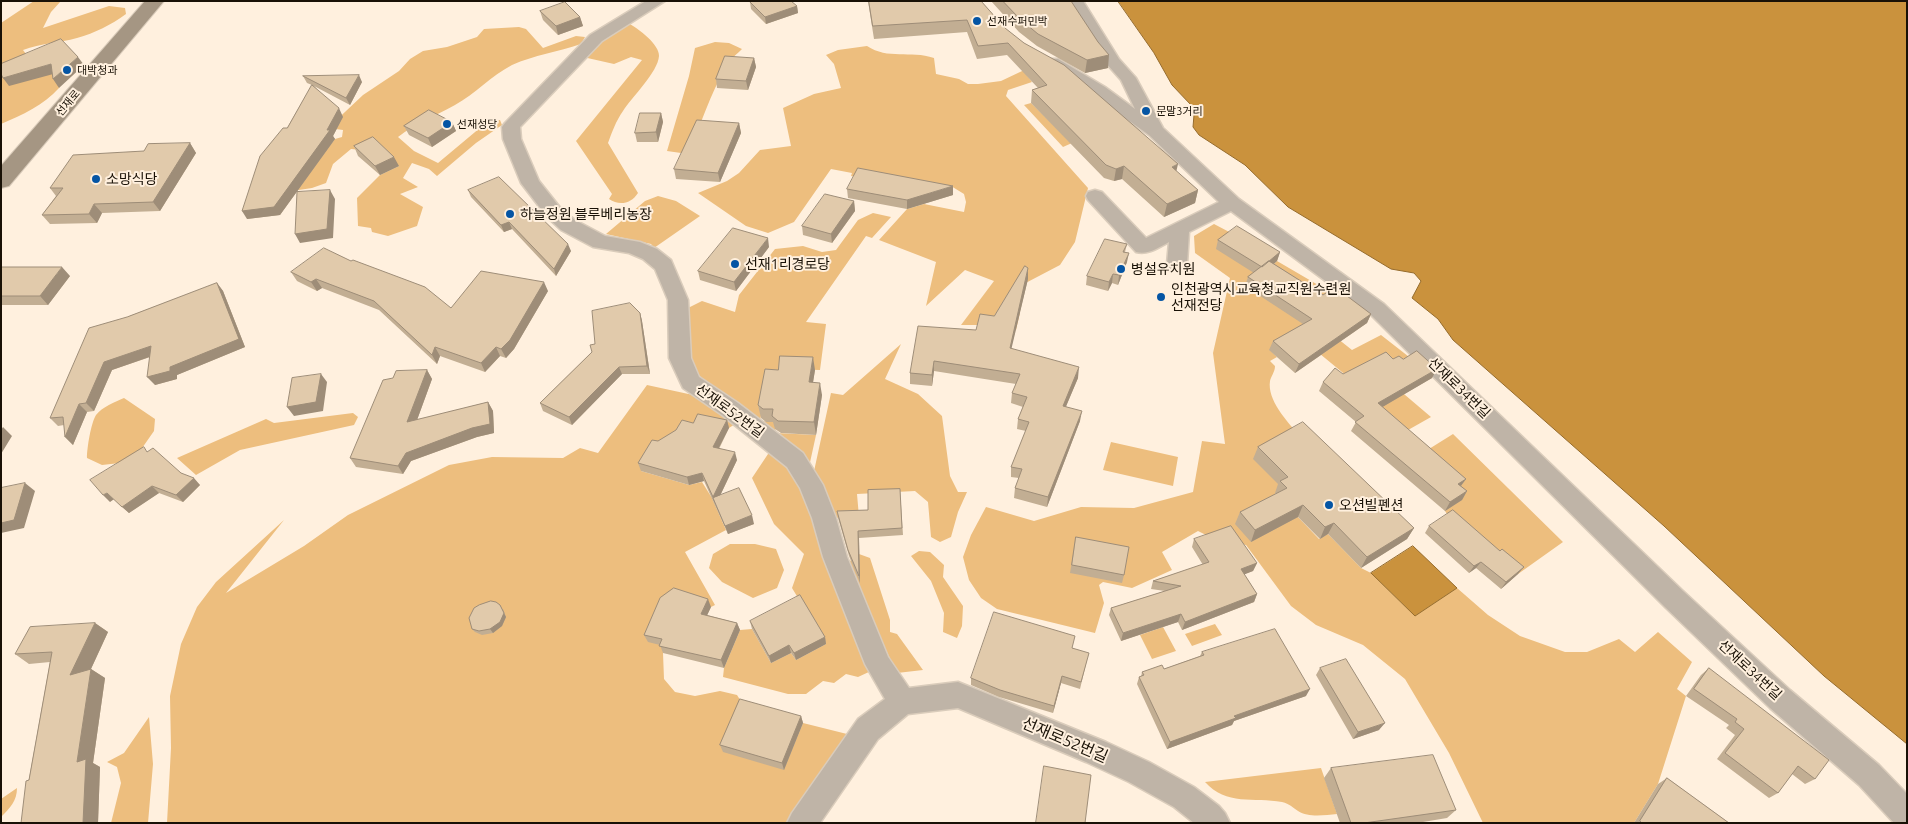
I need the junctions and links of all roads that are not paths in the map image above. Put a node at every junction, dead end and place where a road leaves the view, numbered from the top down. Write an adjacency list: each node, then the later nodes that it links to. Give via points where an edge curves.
1 (155, 1): 8 (street, 선재로)
2 (658, 1): 13 (street, 선재로52번길, via 596,38 583,50 511,127 512,139 530,183 568,225 600,242 633,247 650,254 664,265 678,300 680,358 691,382 795,460 814,493 835,557 878,664)
3 (1075, 1): 5 (street, via 1113,62)
4 (1038, 55): 6 (street, 선재로34번길)
5 (1128, 78): 6 (street); 7 (street)
6 (1099, 91): 7 (street, 선재로34번길)
7 (1155, 131): 10 (street, 선재로34번길)
8 (1, 182)
9 (1095, 196): 11 (street, via 1143,247)
10 (1232, 203): 11 (street); 14 (street, 선재로34번길, via 1377,309 1674,599 1780,699 1869,775)
11 (1180, 229): 12 (street)
12 (1177, 264)
13 (902, 702): 15 (street, via 868,729); 16 (street, 선재로52번길, via 958,695 1139,772 1184,797)
14 (1907, 814)
15 (802, 823)
16 (1215, 823)

